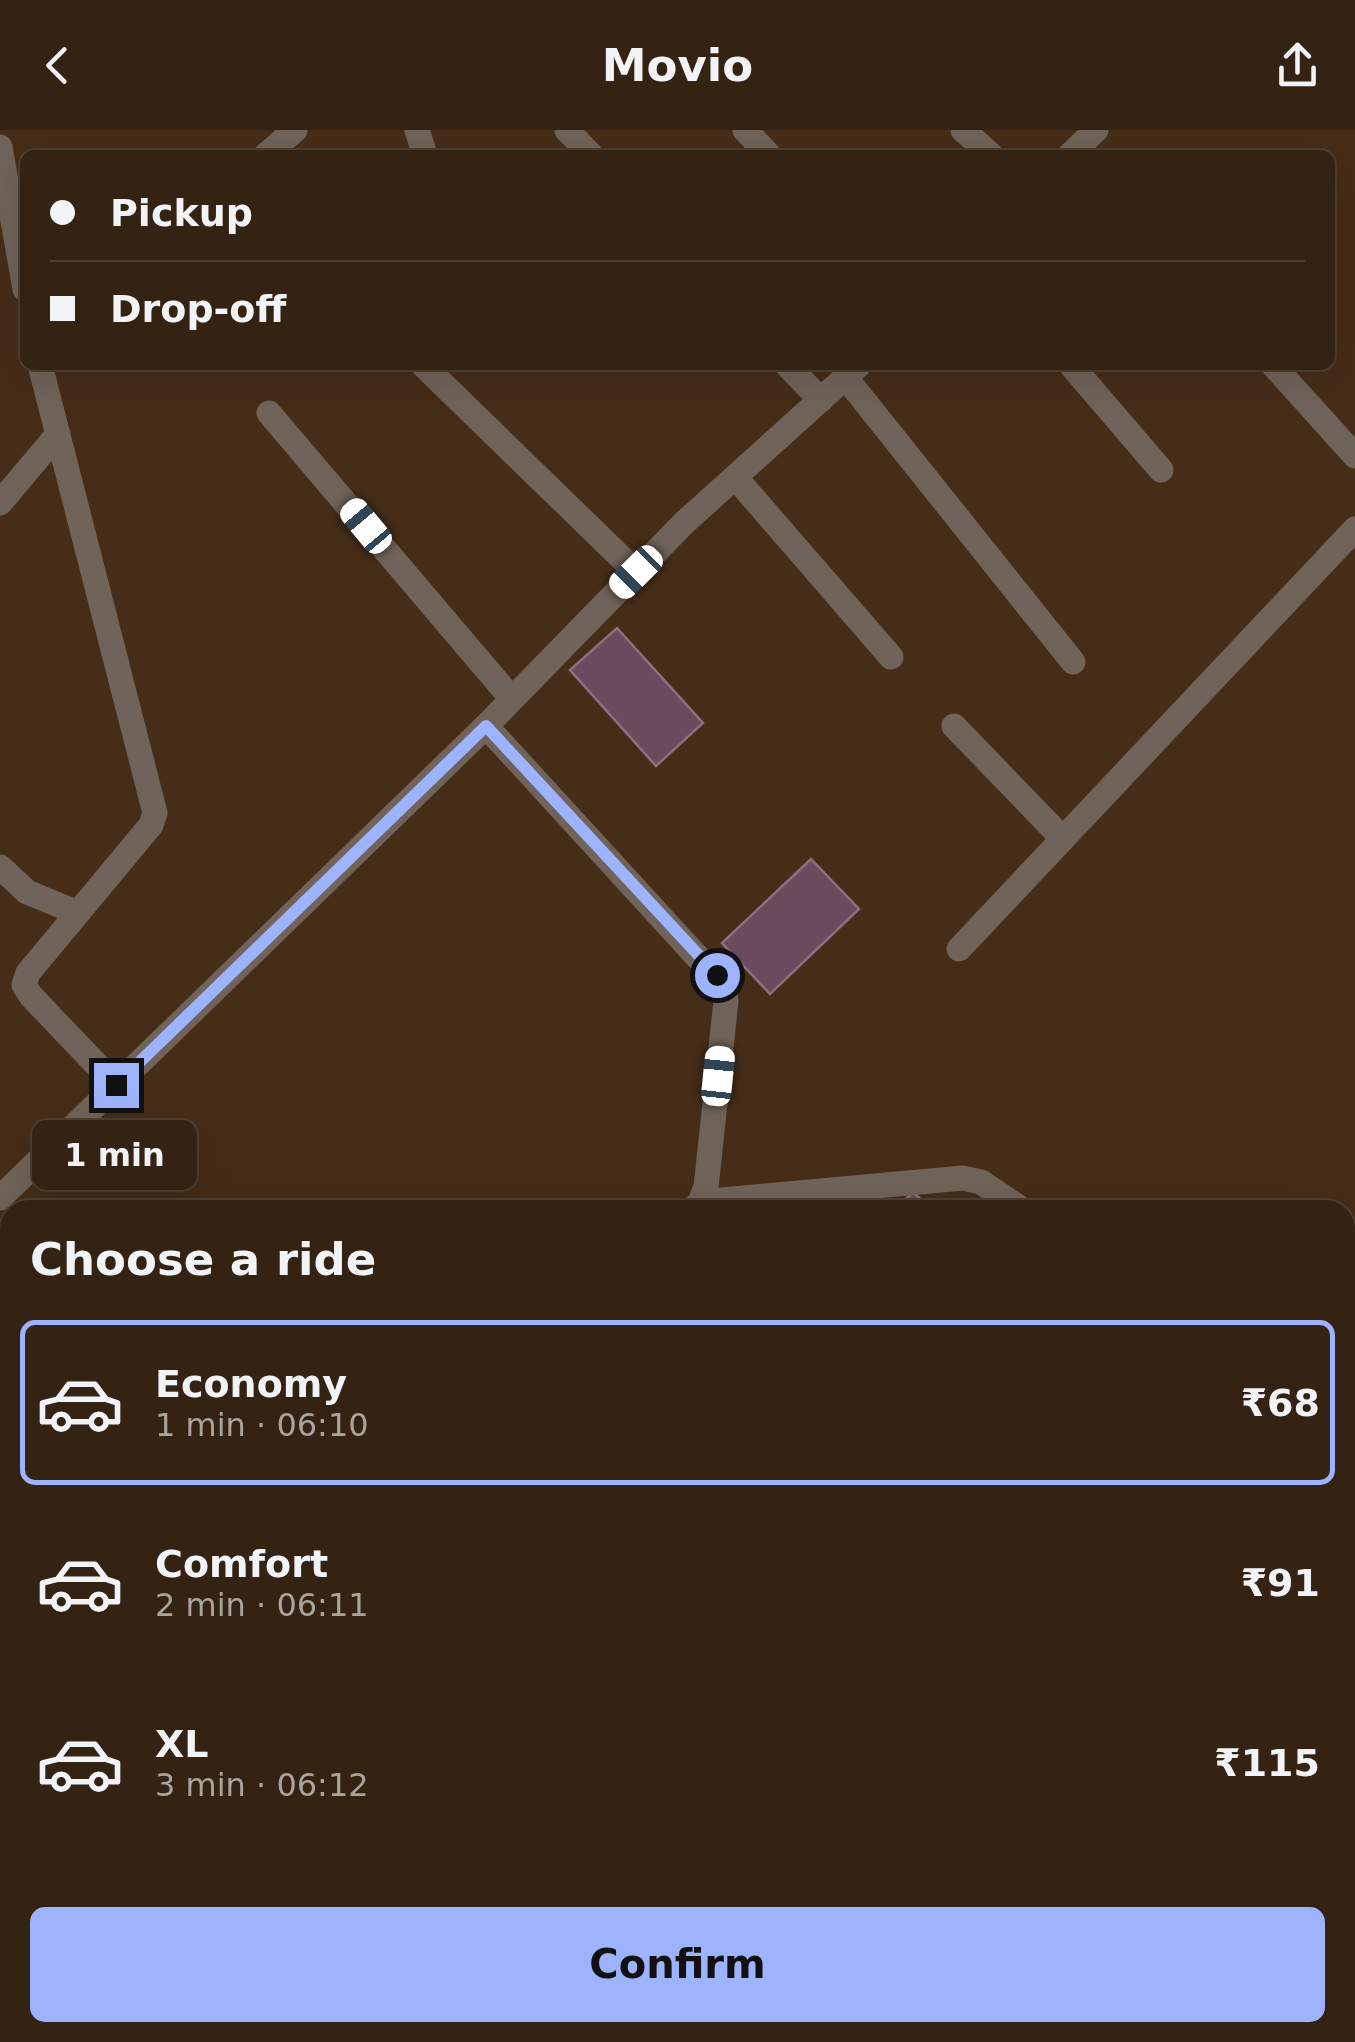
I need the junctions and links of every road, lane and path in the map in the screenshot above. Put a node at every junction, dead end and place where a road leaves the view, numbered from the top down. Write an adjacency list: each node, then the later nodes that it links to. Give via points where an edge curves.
1 (296, 130): 6 (street)
2 (567, 130): 7 (street)
3 (745, 130): 8 (street)
4 (963, 130): 9 (street)
5 (0, 147): 10 (street)
6 (272, 150)
7 (586, 150)
8 (765, 150)
9 (985, 150)
10 (20, 261)
11 (41, 370): 19 (street)
12 (427, 370): 25 (street)
13 (793, 370): 17 (street)
14 (1075, 370): 21 (street)
15 (1278, 370): 20 (street)
16 (852, 372): 17 (street); 27 (street)
17 (820, 400): 22 (street)
18 (268, 412): 28 (street)
19 (58, 434): 23 (street); 33 (street, via 156,813)
20 (1355, 456)
21 (1161, 470)
22 (735, 477): 25 (street); 26 (street)
23 (0, 503)
24 (1355, 529): 31 (street)
25 (636, 572): 28 (street)
26 (891, 657)
27 (1073, 662)
28 (511, 698): 29 (street)
29 (486, 726): 35 (street); 37 (street, via 724,986 708,1169)
30 (954, 726): 31 (street)
31 (1062, 839): 34 (street)
32 (0, 867): 33 (street, via 27,892)
33 (78, 913): 35 (street, via 24,985)
34 (959, 949)
35 (116, 1085): 36 (street)
36 (0, 1198)
37 (698, 1200)
38 (753, 1200): 39 (street, via 962,1178)
39 (1008, 1200)

